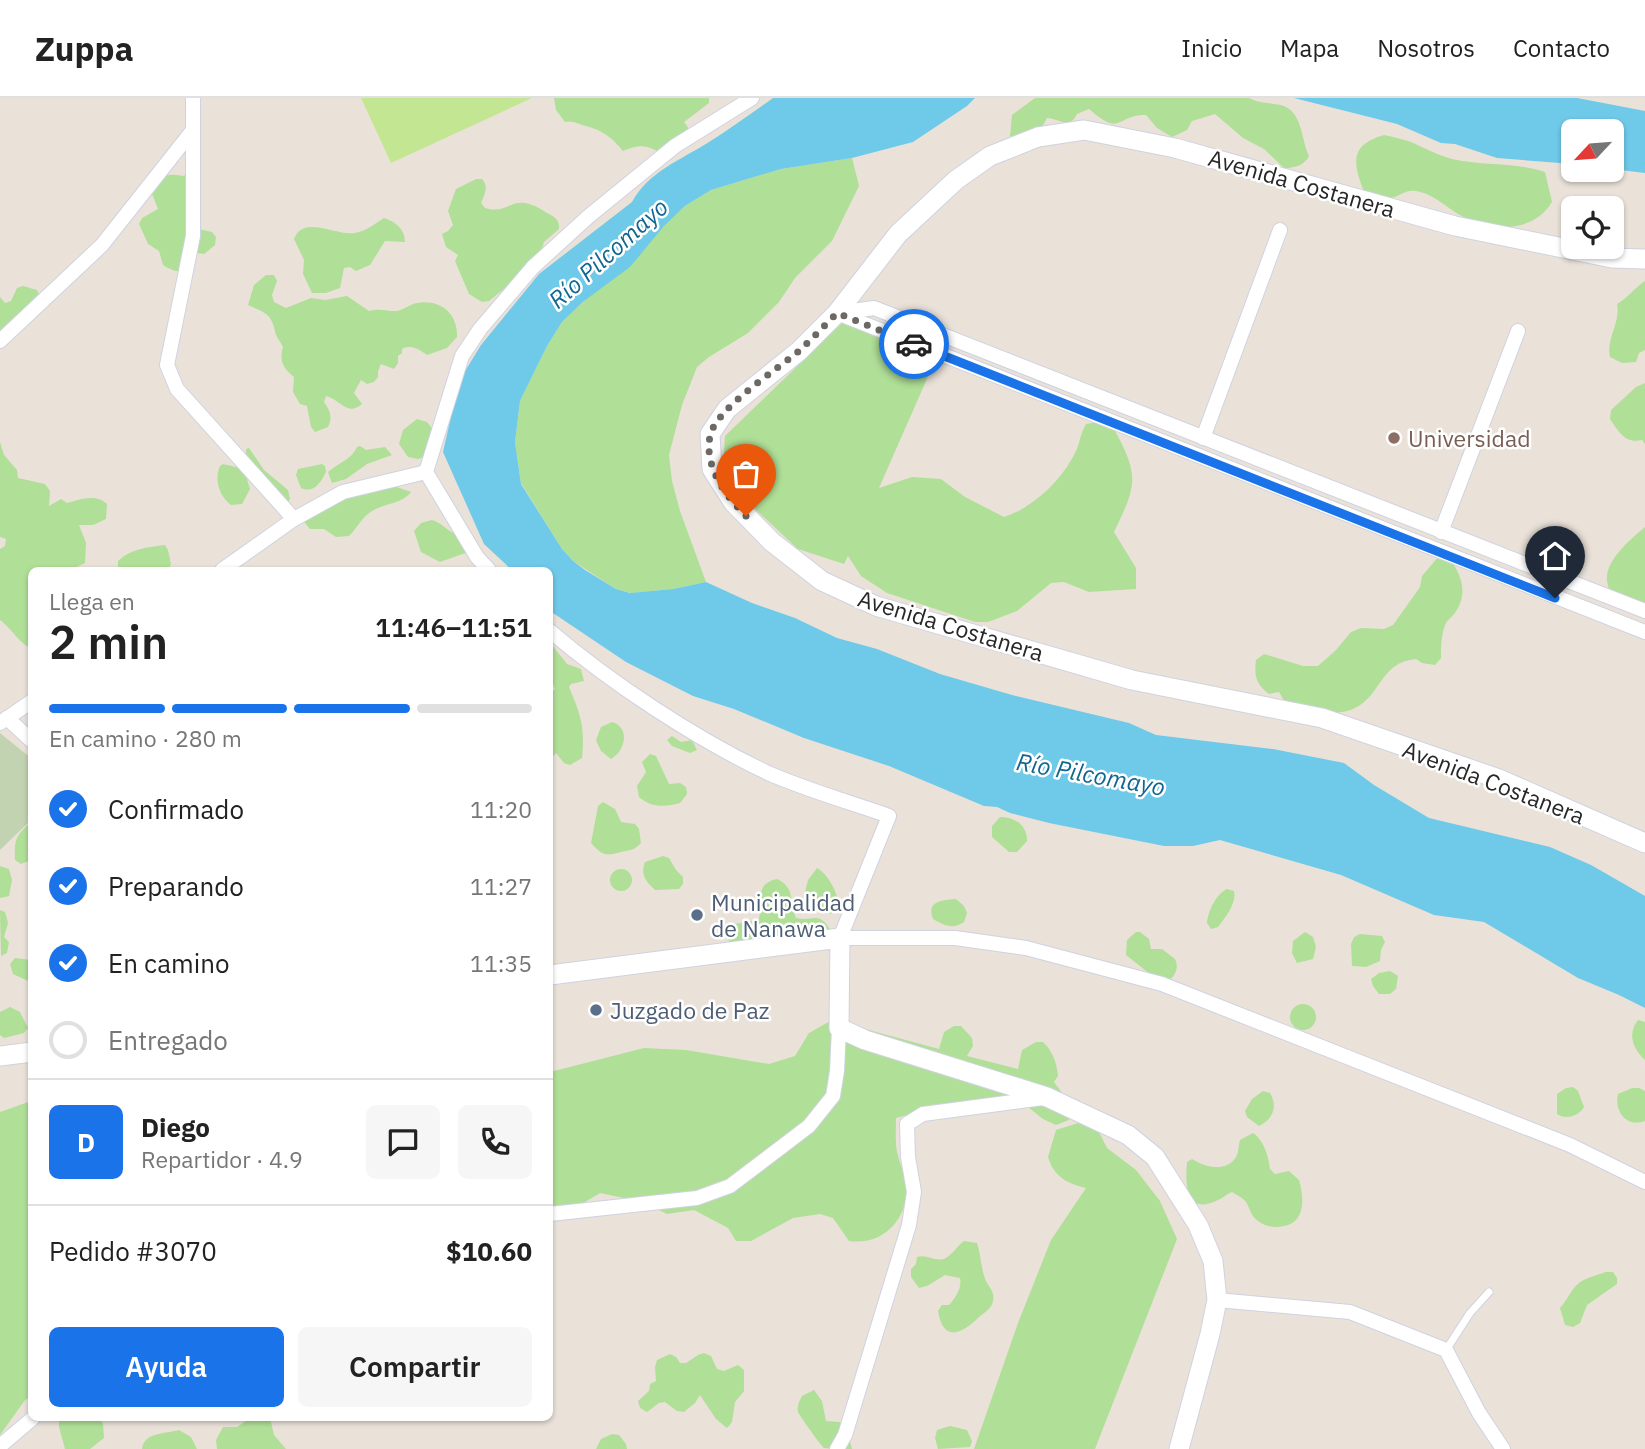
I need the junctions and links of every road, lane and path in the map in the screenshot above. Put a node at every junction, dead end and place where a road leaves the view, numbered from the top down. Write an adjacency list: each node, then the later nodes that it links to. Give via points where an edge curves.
1 (193, 98): 3 (street)
2 (752, 98): 10 (street, via 674,146 533,267 462,356)
3 (193, 130): 8 (street, via 102,245); 13 (street, via 193,236 167,365 177,389)
4 (1280, 230): 9 (street)
5 (1645, 259): 6 (street, Avenida Costanera, via 1612,258 1455,226 1175,148 1084,130 1014,146 990,156 956,180 898,233)
6 (837, 313): 9 (street, via 874,308); 12 (street); 23 (street, Avenida Costanera, via 799,351 727,409 710,434 712,469 733,502 772,542 822,581 876,606 1132,680 1321,718 1499,779)
7 (1518, 331): 14 (street)
8 (0, 341)
9 (1203, 438): 11 (street)
10 (426, 472): 13 (street, via 343,492); 16 (street)
11 (1326, 487): 12 (street); 14 (street)
12 (1319, 505): 18 (street)
13 (294, 519): 15 (street)
14 (1441, 533): 17 (street)
15 (226, 567)
16 (486, 567)
17 (1645, 611)
18 (1645, 632)
19 (553, 633): 24 (street, via 687,728 757,767 888,816)
20 (28, 704): 21 (street)
21 (4, 720): 22 (street)
22 (28, 738)
23 (1645, 843)
24 (841, 938): 25 (street); 26 (street); 30 (street, via 955,938 1026,948 1162,984 1570,1145)
25 (553, 975)
26 (839, 1028): 29 (street); 31 (street, via 833,1096 809,1126 730,1186 697,1198)
27 (28, 1052): 28 (street)
28 (0, 1056)
29 (1047, 1097): 33 (street, via 1128,1135 1155,1157 1198,1225 1213,1261); 37 (street, via 923,1114 907,1124 914,1192 909,1225)
30 (1645, 1182)
31 (553, 1214)
32 (1489, 1292): 34 (lane)
33 (1217, 1300): 34 (street, via 1350,1312); 38 (street)
34 (1446, 1350): 39 (street)
35 (29, 1421): 36 (street)
36 (0, 1446)
37 (837, 1449)
38 (1179, 1449)
39 (1503, 1449)

